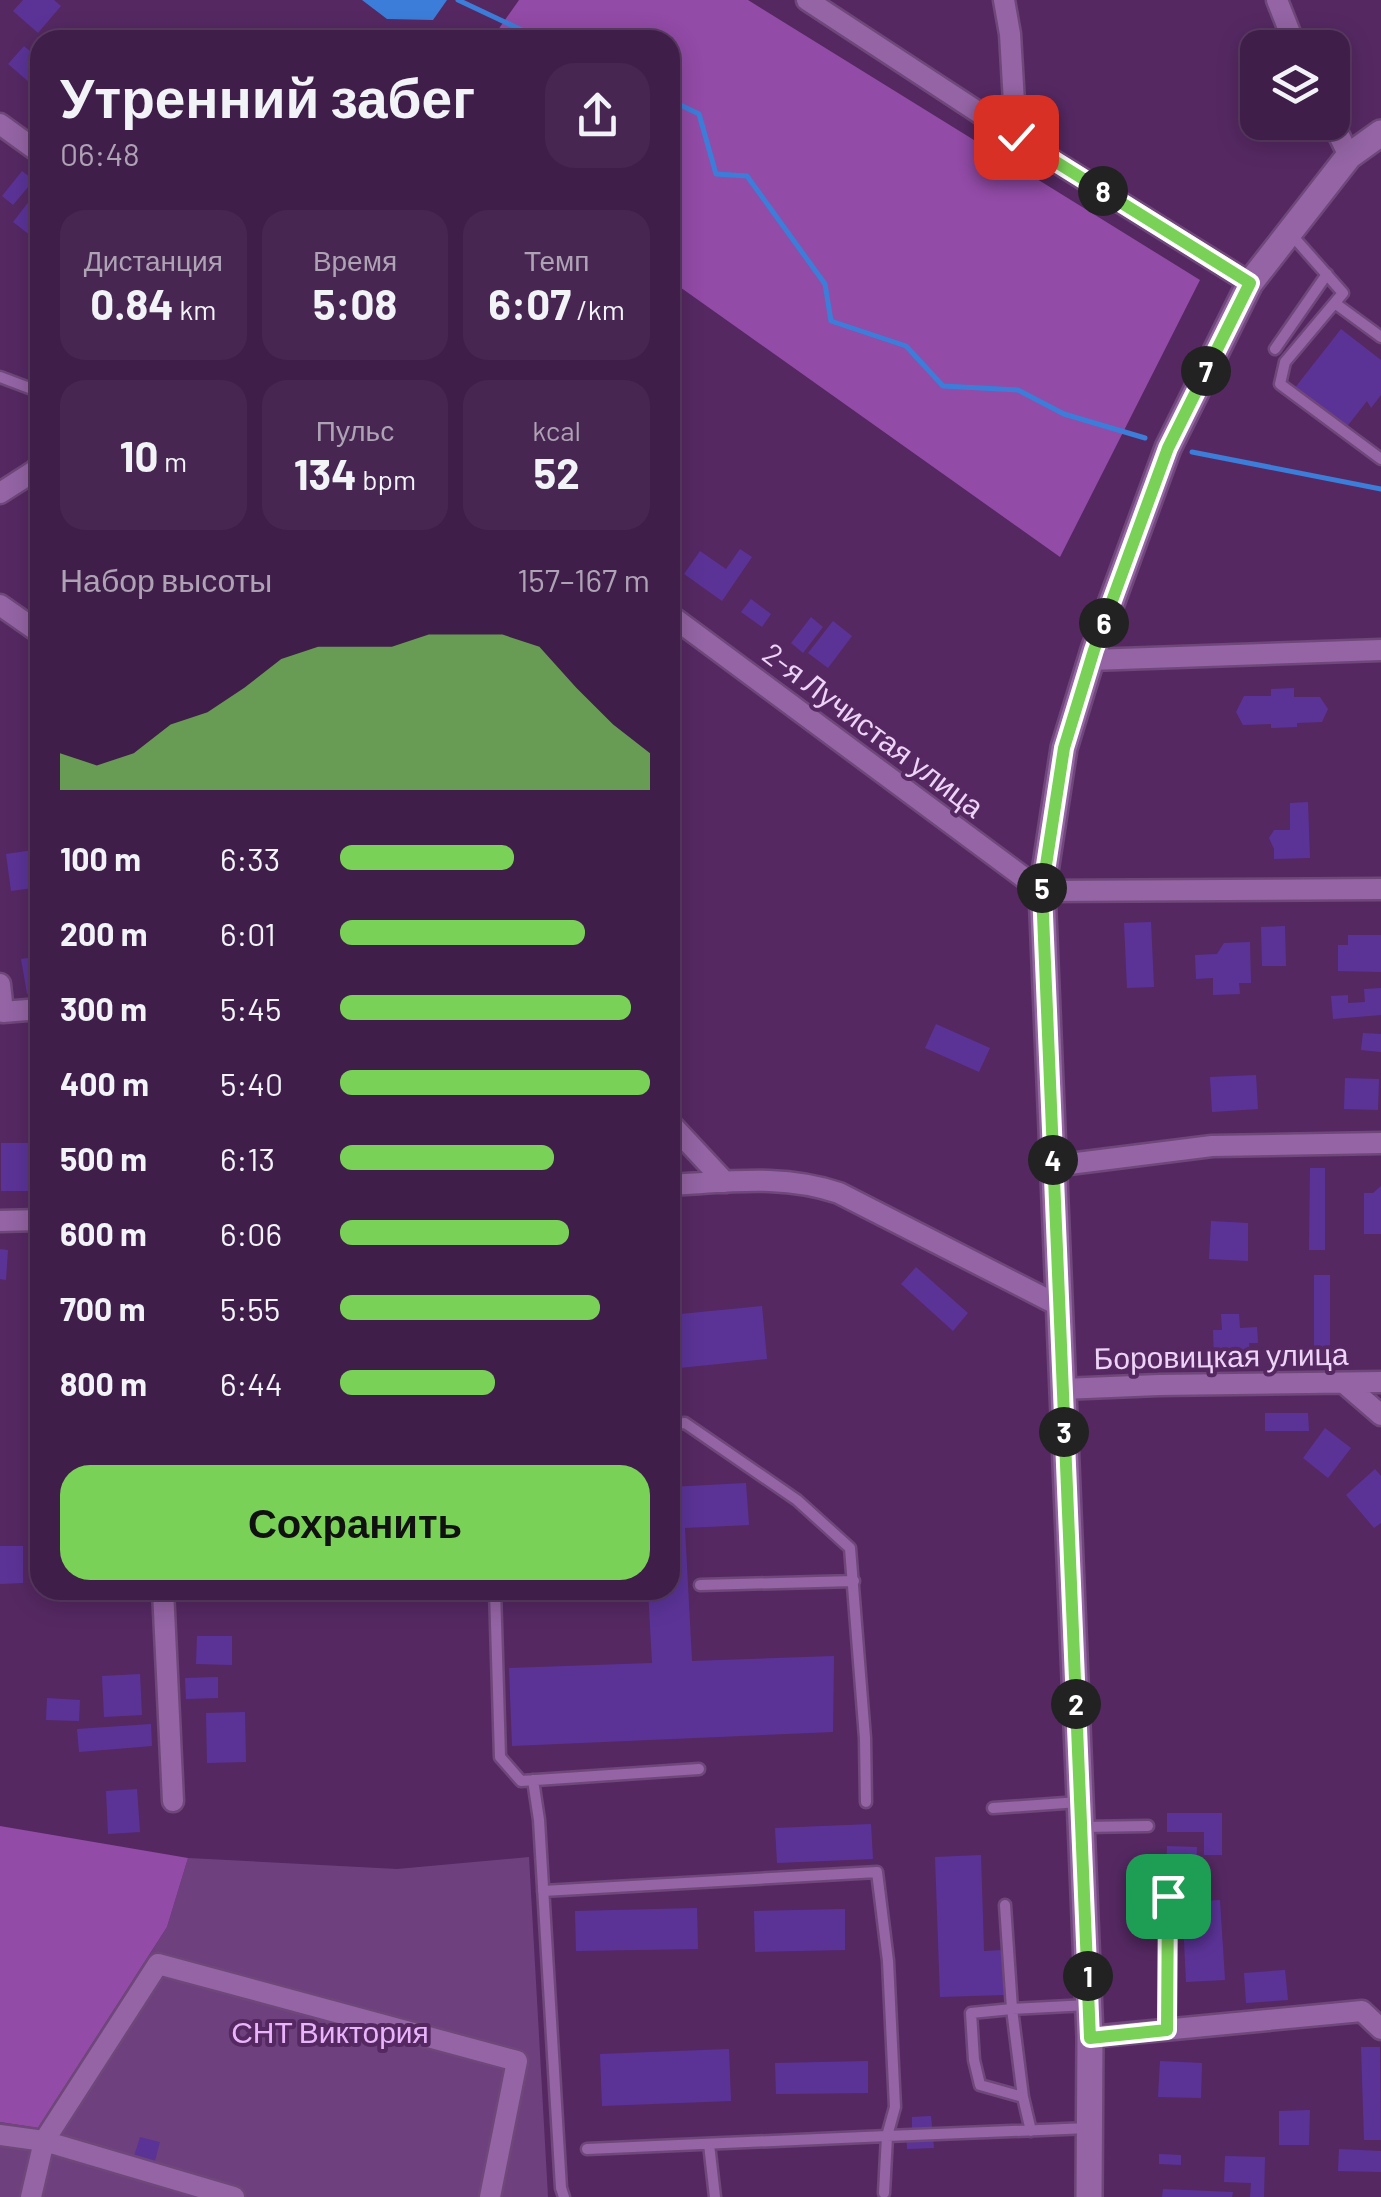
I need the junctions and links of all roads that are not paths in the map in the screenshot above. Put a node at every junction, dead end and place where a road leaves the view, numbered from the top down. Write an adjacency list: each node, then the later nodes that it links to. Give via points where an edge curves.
1 (807, 0): 7 (street)
2 (1004, 0): 7 (street)
3 (1277, 0): 4 (street)
4 (1289, 30)
5 (0, 124): 9 (street)
6 (1381, 133): 10 (street)
7 (1016, 137): 13 (street)
8 (1341, 140): 10 (street)
9 (30, 145)
10 (1349, 156): 11 (street)
11 (1290, 232): 12 (lane); 13 (street)
12 (1326, 274): 14 (lane, via 1343,293); 16 (lane)
13 (1250, 283): 26 (street, via 1168,448)
14 (1336, 304): 15 (lane); 19 (lane, via 1284,362 1280,384)
15 (1381, 338)
16 (1275, 349)
17 (0, 377): 18 (lane)
18 (30, 388)
19 (1381, 459)
20 (30, 474): 21 (street)
21 (0, 493)
22 (0, 605): 24 (street)
23 (680, 622): 28 (street, 2-я Лучистая улица)
24 (30, 627)
25 (1381, 650): 26 (street)
26 (1091, 660): 28 (street, via 1064,748)
27 (1381, 889): 28 (street)
28 (1042, 891): 33 (street)
29 (0, 984): 30 (street, via 3,1012)
30 (30, 1010)
31 (680, 1134): 34 (street)
32 (1381, 1142): 33 (street, via 1212,1146)
33 (1053, 1166): 38 (street)
34 (725, 1182): 35 (street); 38 (street, via 781,1180 839,1193)
35 (680, 1184)
36 (30, 1220): 37 (street)
37 (0, 1221)
38 (1058, 1305): 41 (street)
39 (1381, 1382): 40 (street, Боровицкая улица)
40 (1344, 1383): 41 (street, Боровицкая улица); 42 (street)
41 (1062, 1389): 53 (street)
42 (1381, 1416)
43 (680, 1423): 44 (lane, via 797,1500 850,1548)
44 (854, 1581): 45 (lane); 51 (lane)
45 (700, 1585)
46 (163, 1600): 50 (street)
47 (495, 1600): 49 (lane, via 500,1757 521,1781)
48 (699, 1769): 49 (lane)
49 (533, 1780): 55 (lane)
50 (173, 1801)
51 (866, 1802)
52 (993, 1808): 53 (lane)
53 (1081, 1814): 54 (lane); 58 (street)
54 (1148, 1826)
55 (543, 1891): 67 (lane, via 878,1872 895,2107); 75 (lane)
56 (1168, 1896): 61 (lane)
57 (1006, 1905): 59 (lane)
58 (1089, 2005): 59 (lane); 62 (street)
59 (1012, 2009): 63 (lane); 63 (lane, via 971,2014 974,2060 980,2086)
60 (1381, 2029): 61 (street, via 1362,2011)
61 (1167, 2030): 62 (street)
62 (1090, 2038): 64 (street)
63 (1022, 2097): 65 (lane)
64 (1090, 2128): 65 (lane); 77 (street)
65 (1031, 2130): 67 (lane)
66 (0, 2134): 68 (street)
67 (887, 2136): 69 (lane); 71 (lane)
68 (44, 2141): 72 (street); 73 (street); 74 (street, via 158,1964 517,2061)
69 (709, 2144): 70 (lane); 76 (lane)
70 (587, 2149)
71 (884, 2192)
72 (31, 2197)
73 (234, 2197)
74 (490, 2197)
75 (564, 2197)
76 (715, 2197)
77 (1090, 2197)

